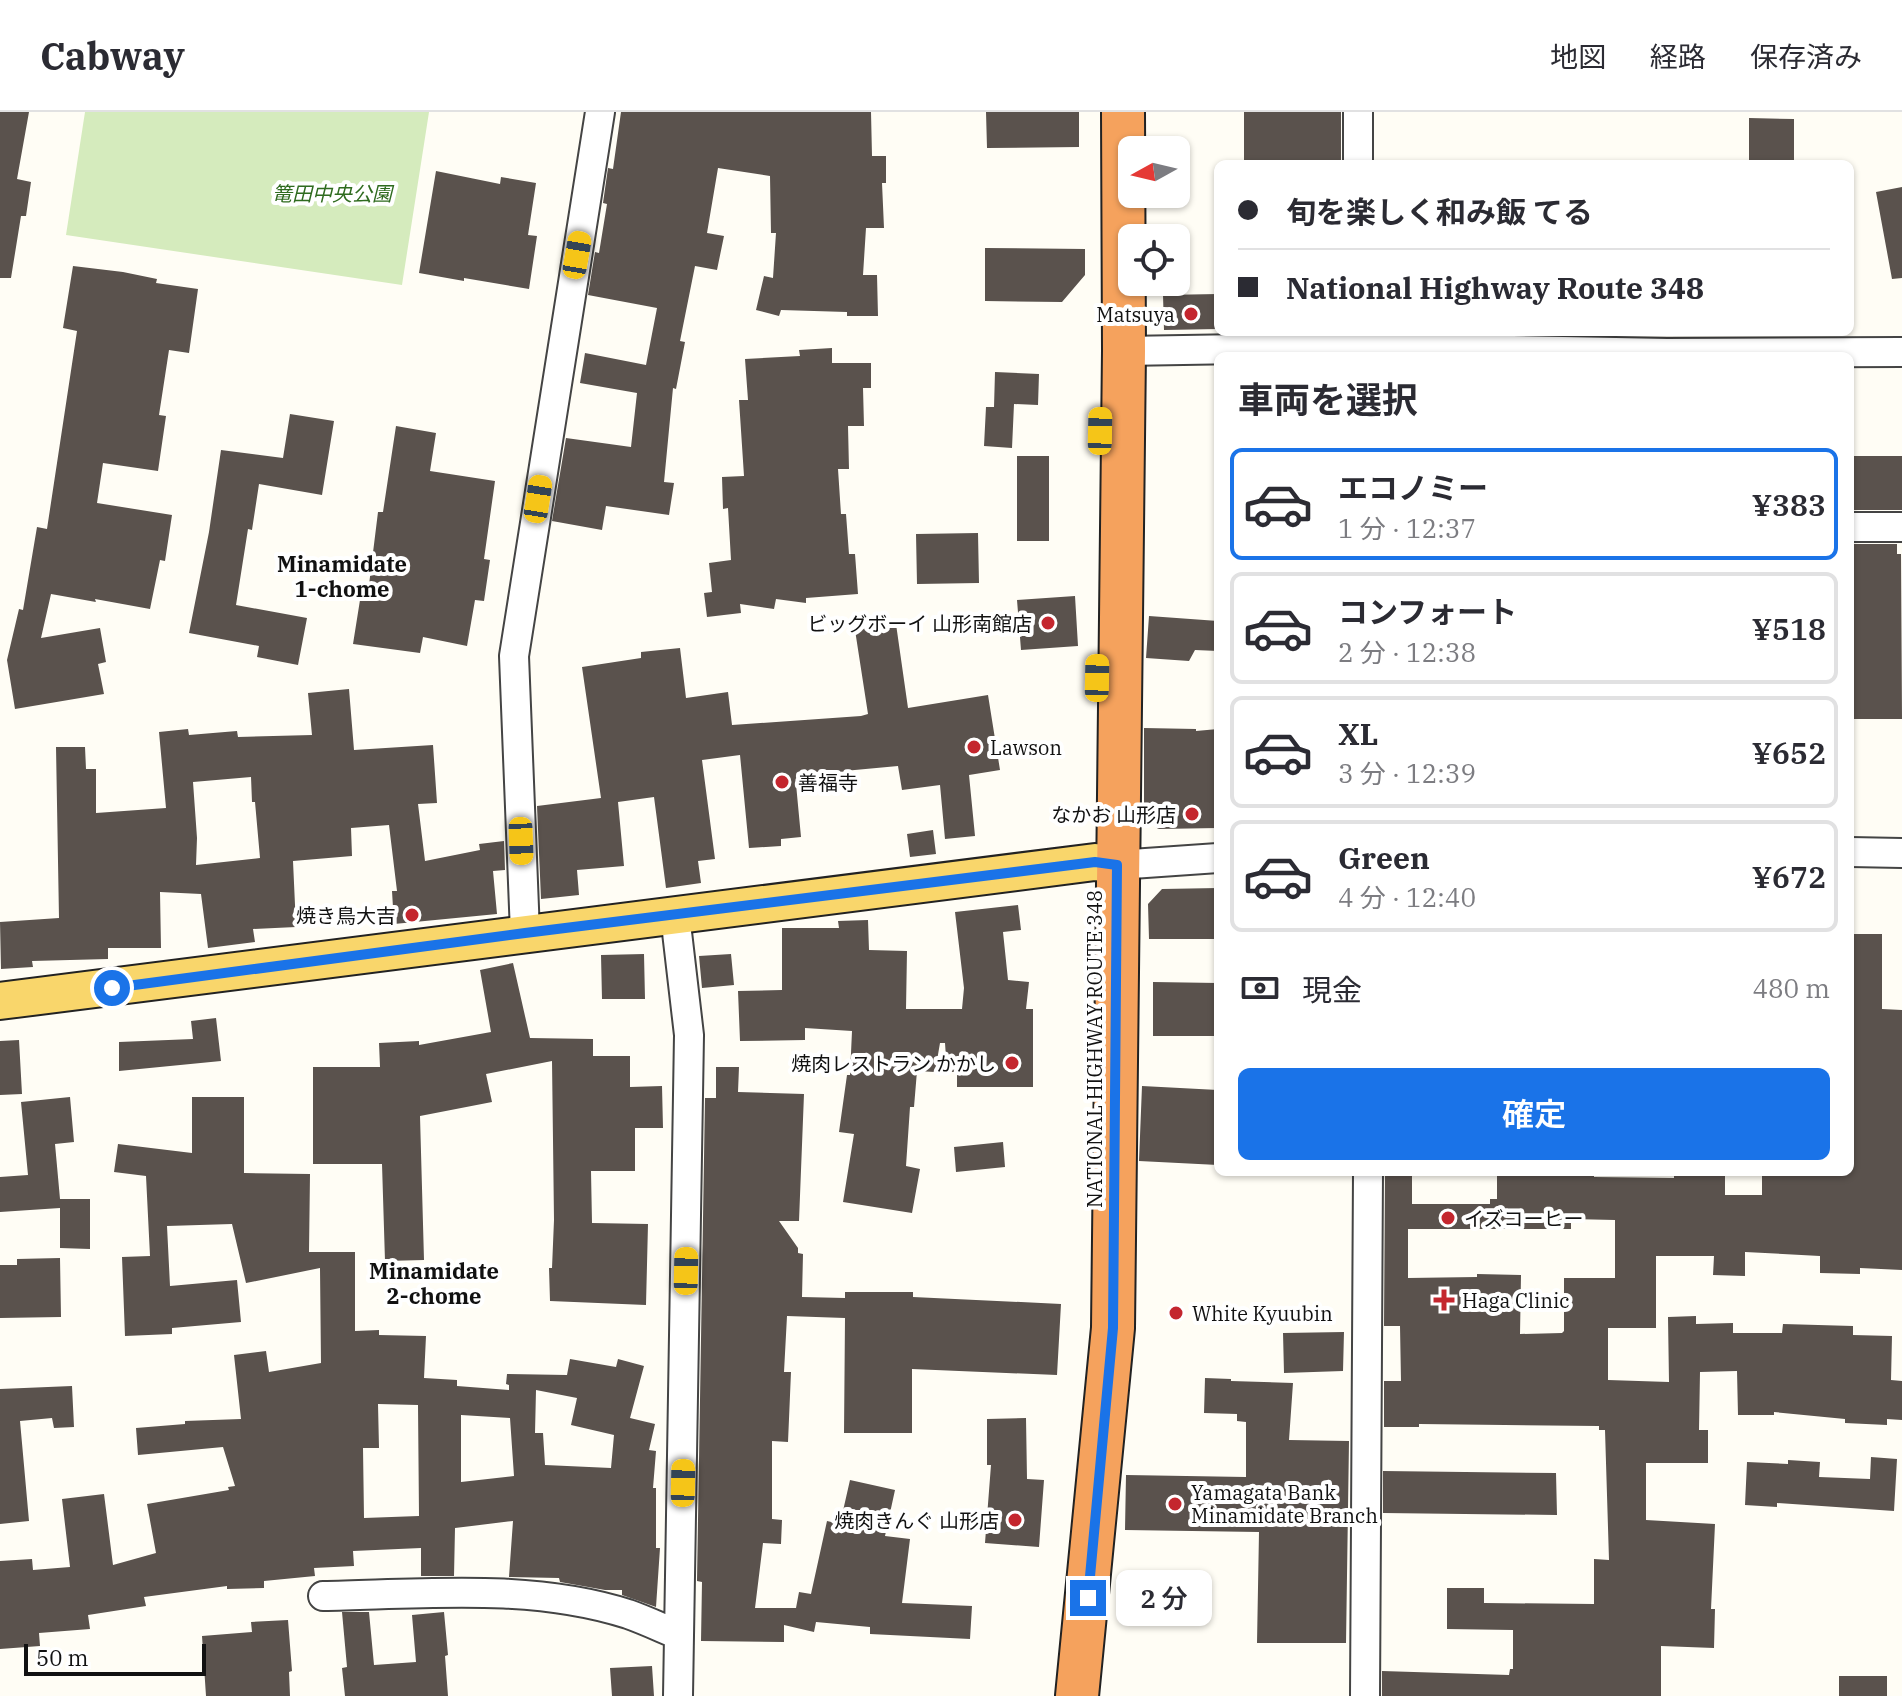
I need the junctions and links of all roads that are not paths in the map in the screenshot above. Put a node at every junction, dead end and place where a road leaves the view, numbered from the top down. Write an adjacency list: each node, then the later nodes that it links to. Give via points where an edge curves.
1 (600, 112): 18 (street, via 514,656)
2 (1102, 112): 16 (highway, NATIONAL HIGHWAY ROUTE 348)
3 (1123, 112): 7 (highway, NATIONAL HIGHWAY ROUTE 348)
4 (1358, 112): 5 (street)
5 (1358, 160)
6 (1357, 345): 7 (street); 8 (street)
7 (1124, 351): 16 (highway, NATIONAL HIGHWAY ROUTE 348)
8 (1574, 352)
9 (1902, 352): 10 (street)
10 (1854, 353)
11 (1854, 527): 12 (street)
12 (1902, 527)
13 (1854, 852): 14 (street)
14 (1902, 853)
15 (1214, 858): 16 (street)
16 (1106, 864): 17 (main road); 24 (highway, NATIONAL HIGHWAY ROUTE 348, via 1092,1327); 25 (highway, NATIONAL HIGHWAY ROUTE 348, via 1113,1328)
17 (675, 915): 18 (main road); 22 (street, via 689,1035)
18 (525, 933): 19 (main road)
19 (0, 1001)
20 (1368, 1176): 26 (street)
21 (323, 1596): 22 (street, via 487,1594 555,1599 627,1614)
22 (679, 1635): 23 (street)
23 (678, 1696)
24 (1061, 1696)
25 (1077, 1696)
26 (1365, 1696)

